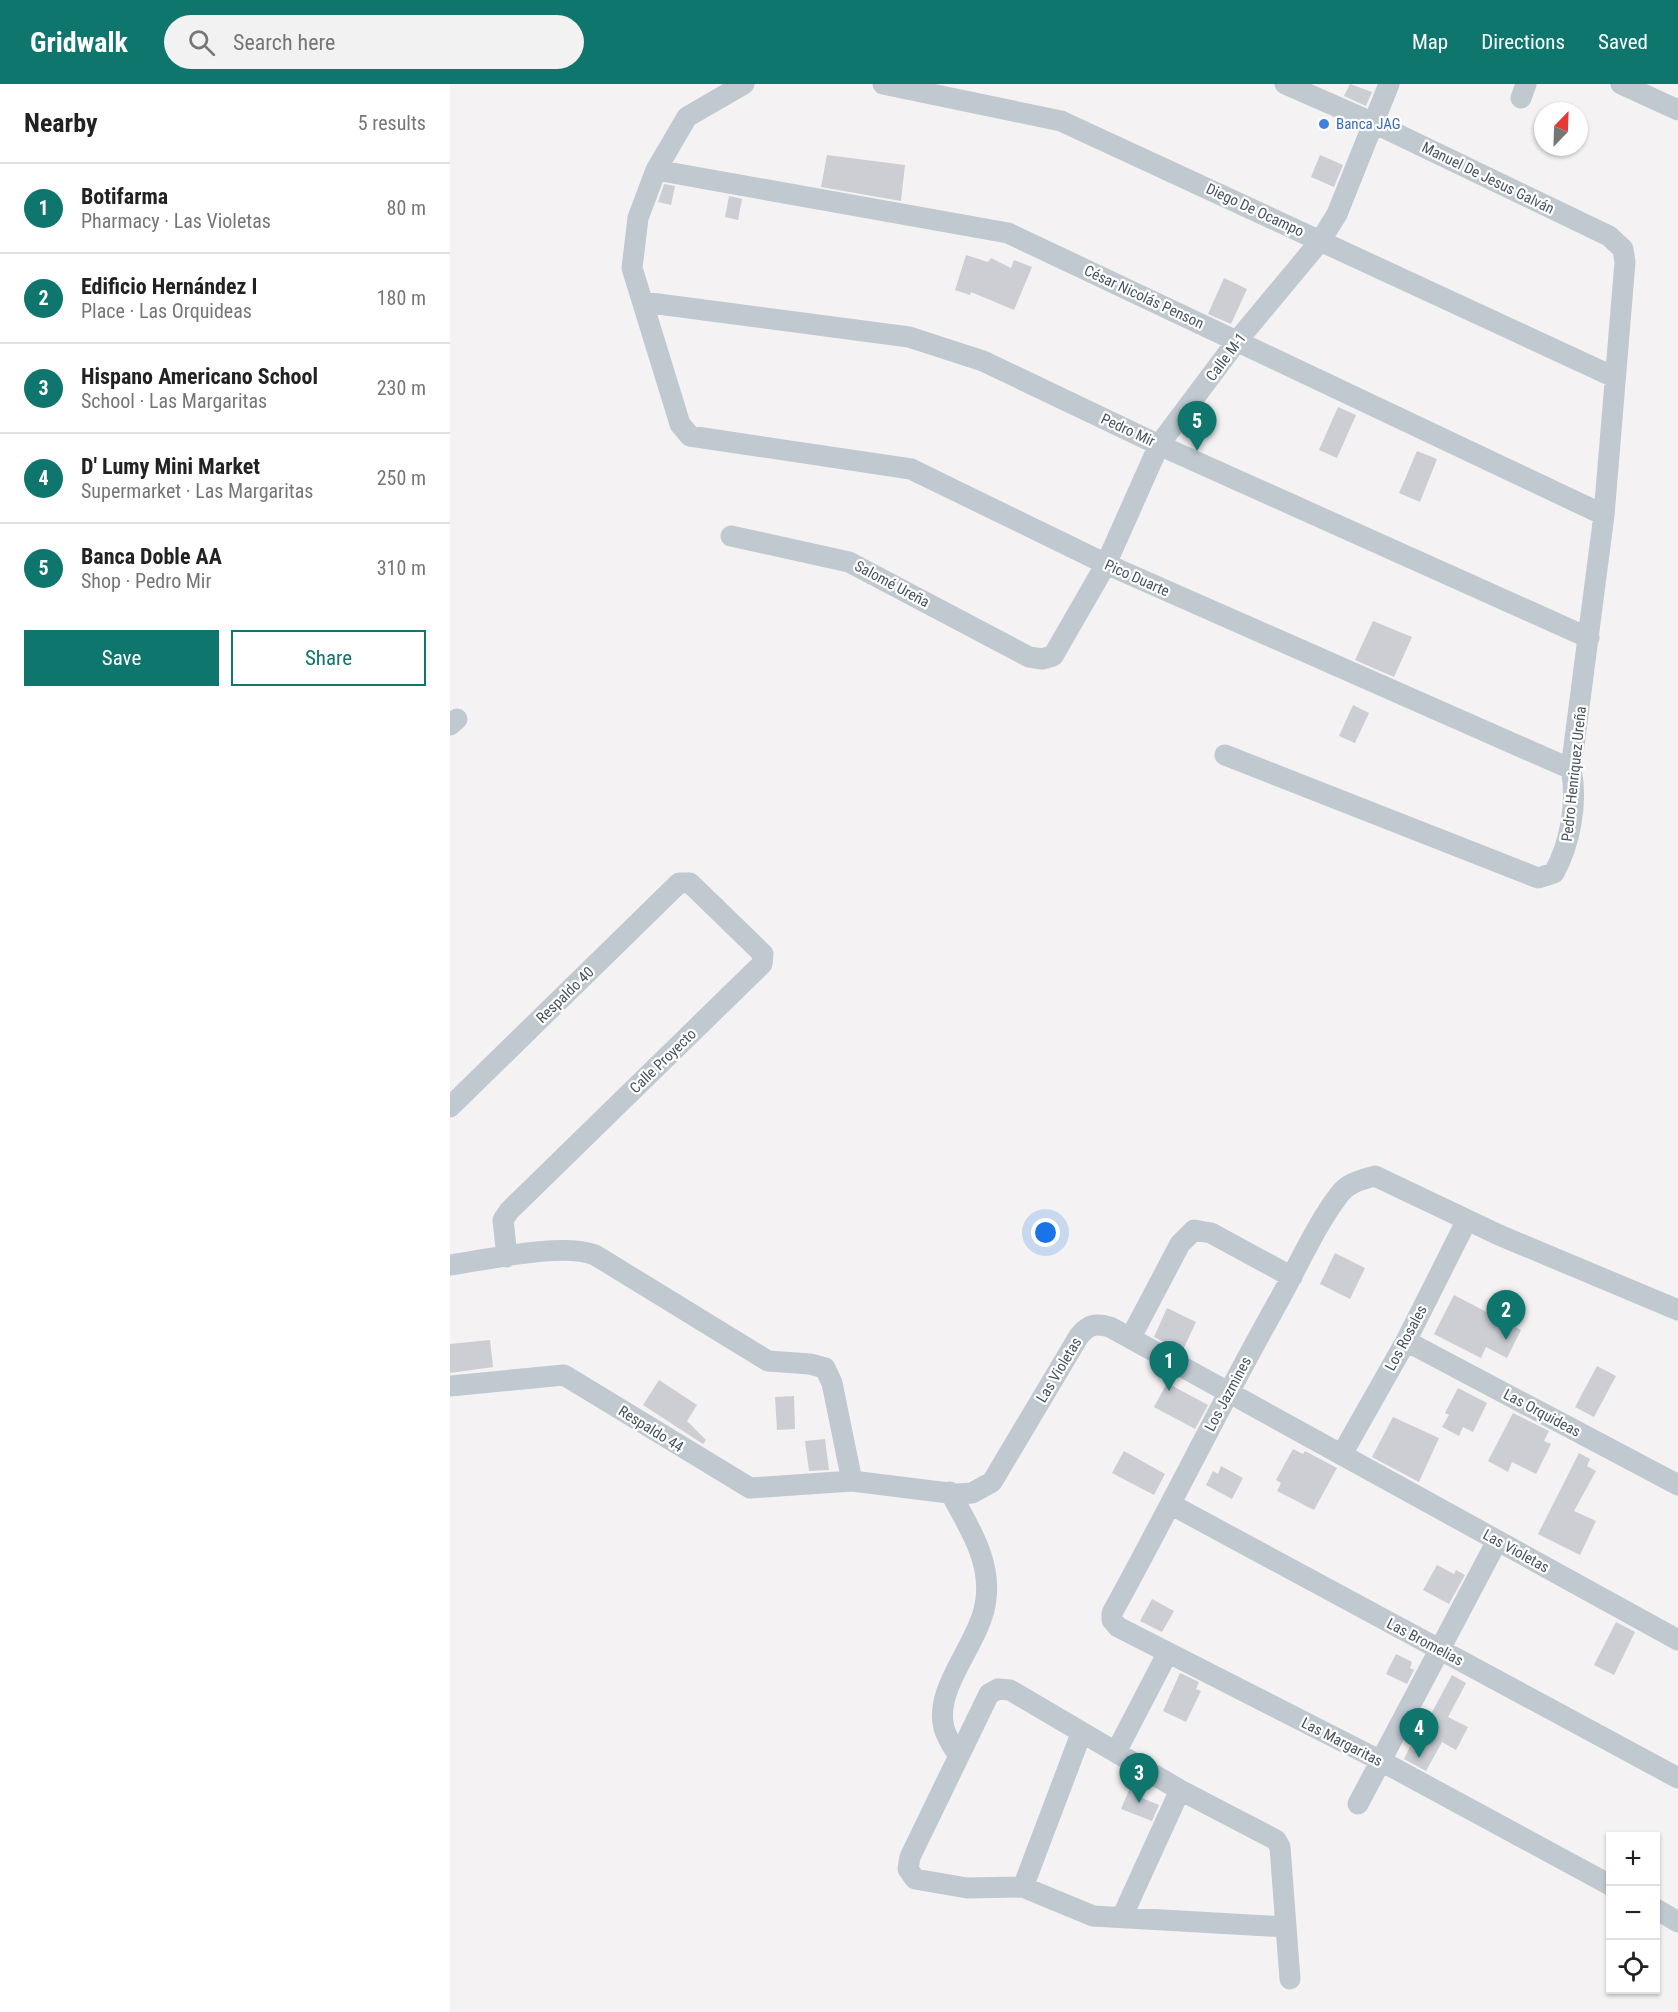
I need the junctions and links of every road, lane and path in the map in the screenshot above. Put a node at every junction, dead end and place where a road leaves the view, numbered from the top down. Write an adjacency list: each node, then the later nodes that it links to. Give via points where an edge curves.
1 (744, 84): 8 (street, via 687,117)
2 (883, 84): 9 (street, Diego De Ocampo, via 1061,121)
3 (1285, 84): 7 (street, Manuel De Jesus Galván)
4 (1389, 84): 7 (street, Calle M-1)
5 (1620, 84): 6 (street)
6 (1678, 110)
7 (1374, 123): 9 (street, Calle M-1, via 1337,214); 10 (street, Manuel De Jesus Galván, via 1609,237)
8 (656, 170): 11 (street, via 638,218 632,268); 12 (street, César Nicolás Penson, via 1008,233)
9 (1321, 240): 12 (street, Calle M-1); 13 (street, Diego De Ocampo)
10 (1623, 249): 13 (street, Pedro Henriquez Ureña)
11 (643, 302): 14 (street, Pedro Mir, via 909,337 983,361); 17 (street, Pico Duarte, via 680,424 690,436 911,469)
12 (1237, 341): 14 (street, Calle M-1); 15 (street, César Nicolás Penson)
13 (1614, 377): 15 (street, Pedro Henriquez Ureña)
14 (1159, 445): 17 (street, Calle M-1); 18 (street, Pedro Mir)
15 (1604, 514): 18 (street, Pedro Henriquez Ureña)
16 (731, 536): 19 (street, Salomé Ureña, via 849,562 1029,657)
17 (1106, 564): 19 (street, Calle M-1, via 1053,656); 21 (street, Pico Duarte)
18 (1590, 638): 21 (street, Pedro Henriquez Ureña)
19 (1042, 659)
20 (1225, 755): 21 (street, Pedro Henriquez Ureña, via 1538,878 1554,873 1566,851 1575,785)
21 (1571, 769)
22 (679, 883): 23 (street, Respaldo 40); 25 (street, Calle Proyecto, via 690,883 763,954 762,964 509,1211 503,1220)
23 (450, 1107)
24 (1467, 1220): 27 (street, Los Jazmines, via 1375,1176 1354,1182 1340,1193); 28 (street); 30 (street, Los Rosales)
25 (507, 1257): 26 (street); 34 (street, via 575,1250 596,1255 768,1361 825,1368 832,1383)
26 (450, 1265)
27 (1292, 1277): 29 (street, via 1211,1233 1194,1230 1180,1244); 32 (street, Los Jazmines)
28 (1678, 1310)
29 (1131, 1337): 32 (street, Las Violetas); 36 (street, Las Violetas, via 1097,1323 1086,1327 992,1482 972,1493)
30 (1406, 1341): 33 (street, Los Rosales); 35 (street, Las Orquideas)
31 (450, 1386): 34 (street, Respaldo 44, via 564,1375 750,1488)
32 (1227, 1392): 33 (street, Las Violetas); 37 (street, Los Jazmines)
33 (1342, 1454): 38 (street, Las Violetas)
34 (852, 1481): 36 (street, Las Violetas)
35 (1678, 1485)
36 (950, 1492): 45 (street, via 979,1546 987,1598 978,1629 949,1682 943,1725)
37 (1172, 1505): 39 (street, Los Jazmines); 41 (street, Las Bromelias)
38 (1497, 1541): 40 (street, Las Violetas); 41 (street)
39 (1112, 1613): 42 (street, Las Margaritas, via 1118,1627)
40 (1678, 1640)
41 (1440, 1650): 46 (street); 47 (street, Las Bromelias)
42 (1167, 1654): 44 (street); 46 (street, Las Margaritas)
43 (1081, 1734): 44 (street); 45 (street, via 1010,1690 998,1689 989,1694); 51 (street)
44 (1116, 1752): 48 (street)
45 (959, 1756): 51 (street, via 910,1857 908,1869 915,1879 966,1888)
46 (1380, 1761): 49 (street); 50 (street, Las Margaritas)
47 (1678, 1778)
48 (1180, 1790): 53 (street); 55 (street, via 1276,1840 1280,1847)
49 (1358, 1804)
50 (1606, 1882)
51 (1023, 1887): 53 (street, via 1093,1916)
52 (1660, 1912): 54 (street)
53 (1122, 1917): 55 (street)
54 (1678, 1922)
55 (1286, 1927): 56 (street)
56 (1290, 1979)

